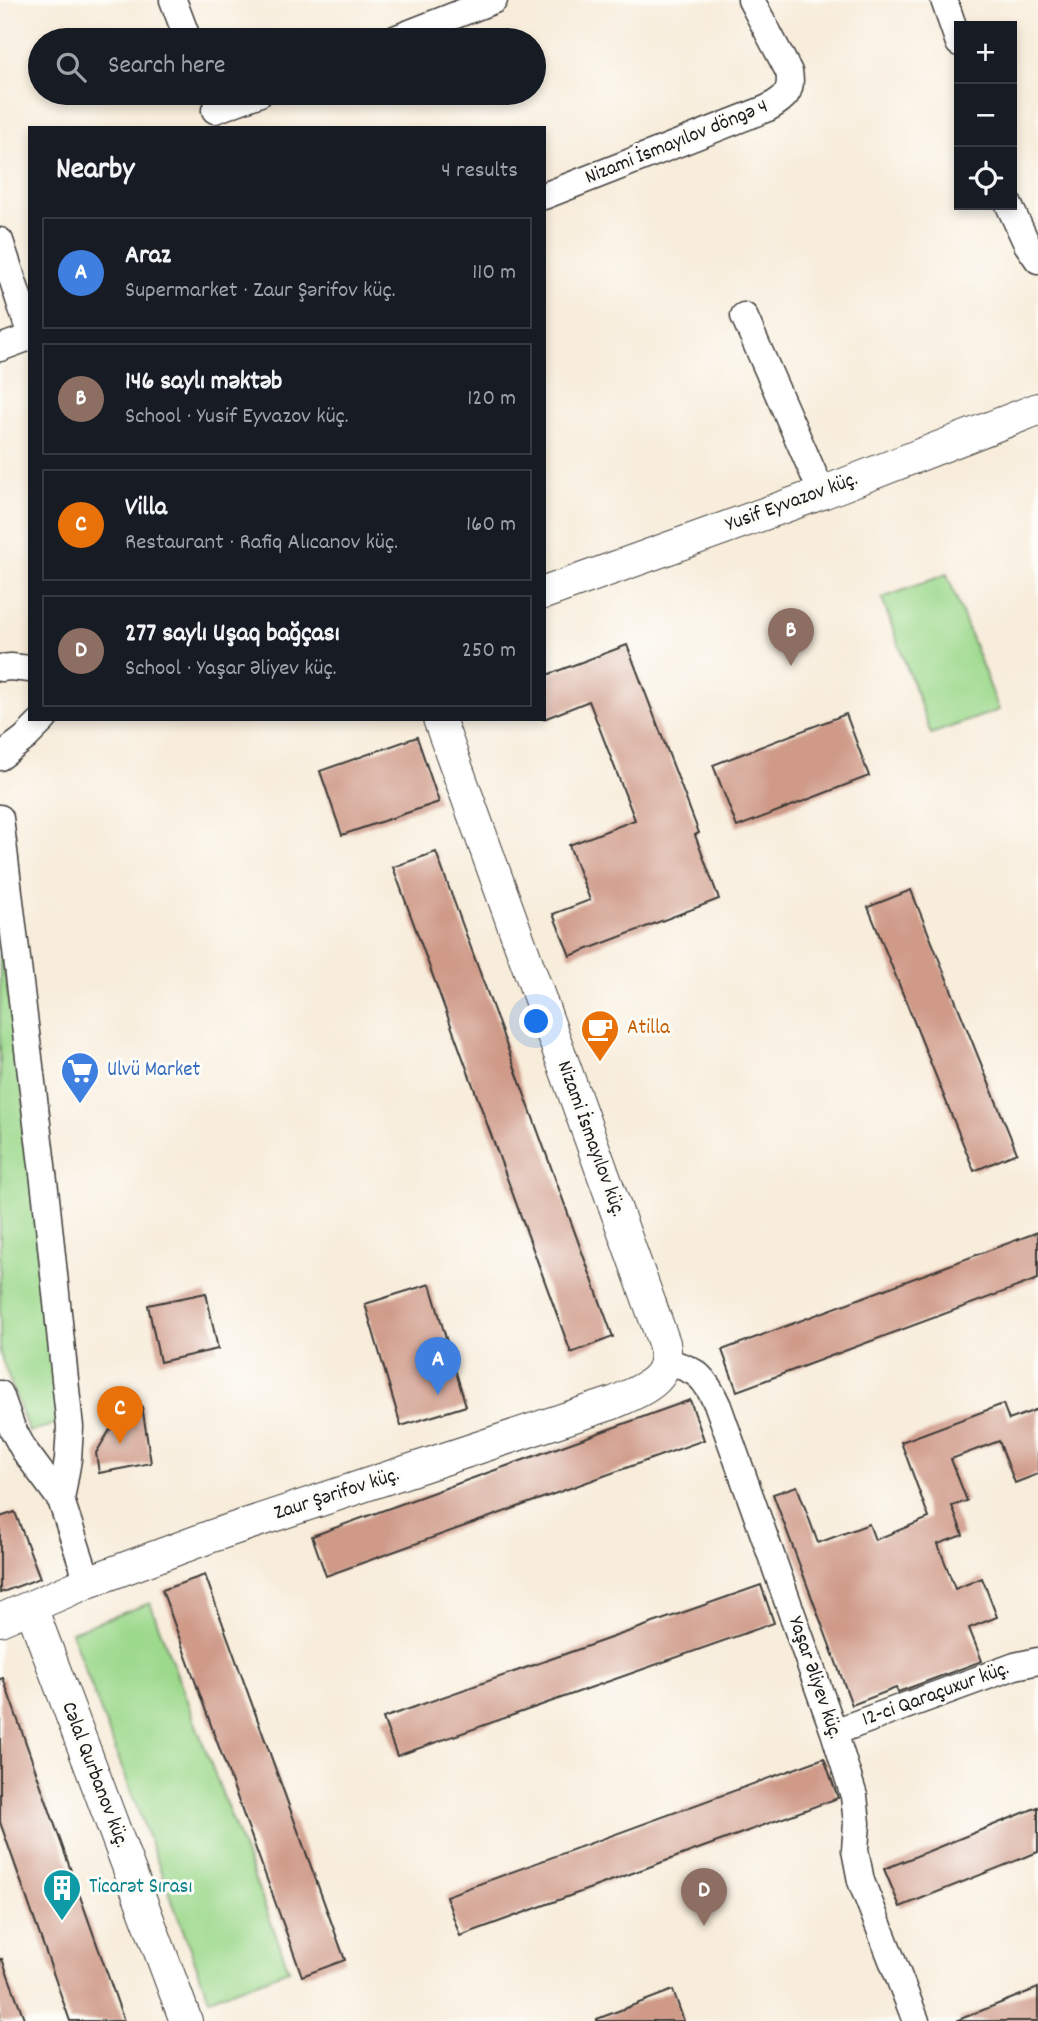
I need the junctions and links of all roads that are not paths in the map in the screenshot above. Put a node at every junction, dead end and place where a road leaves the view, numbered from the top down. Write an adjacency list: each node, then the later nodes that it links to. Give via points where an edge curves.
1 (173, 0): 5 (street)
2 (494, 0): 6 (street)
3 (751, 0): 8 (street, Nizami İsmayılov döngə 4, via 789,72 789,92 783,100)
4 (944, 0): 7 (street)
5 (184, 28)
6 (423, 28)
7 (954, 29)
8 (546, 195)
9 (1011, 210): 11 (street)
10 (0, 241): 13 (street)
11 (1038, 260)
12 (744, 316): 17 (street)
13 (28, 329)
14 (28, 336): 15 (street)
15 (0, 348)
16 (1038, 409): 17 (street, Yusif Eyvazov küç.)
17 (822, 493): 18 (street, Yusif Eyvazov küç.)
18 (546, 592)
19 (0, 668): 20 (street)
20 (28, 669)
21 (42, 721): 23 (street)
22 (440, 721): 25 (street, Nizami İsmayılov küç., via 664,1343)
23 (0, 757)
24 (0, 818): 27 (street, via 70,1427)
25 (666, 1362): 28 (street, Zaur Şərifov küç., via 662,1372 638,1392 613,1403 212,1536); 32 (street, Yaşar Əliyev küç., via 699,1375 718,1406)
26 (0, 1394): 27 (street, via 24,1450)
27 (61, 1500): 28 (street)
28 (88, 1582): 29 (street, Zaur Şərifov küç.)
29 (31, 1608): 30 (street, Zaur Şərifov küç.); 33 (street, Cəlal Qurbanov küç.)
30 (0, 1620)
31 (1038, 1661): 32 (street, 12-ci Qaraçuxur küç.)
32 (834, 1732): 34 (street, Yaşar Əliyev küç., via 854,1797 861,1881)
33 (186, 2021)
34 (916, 2021)

